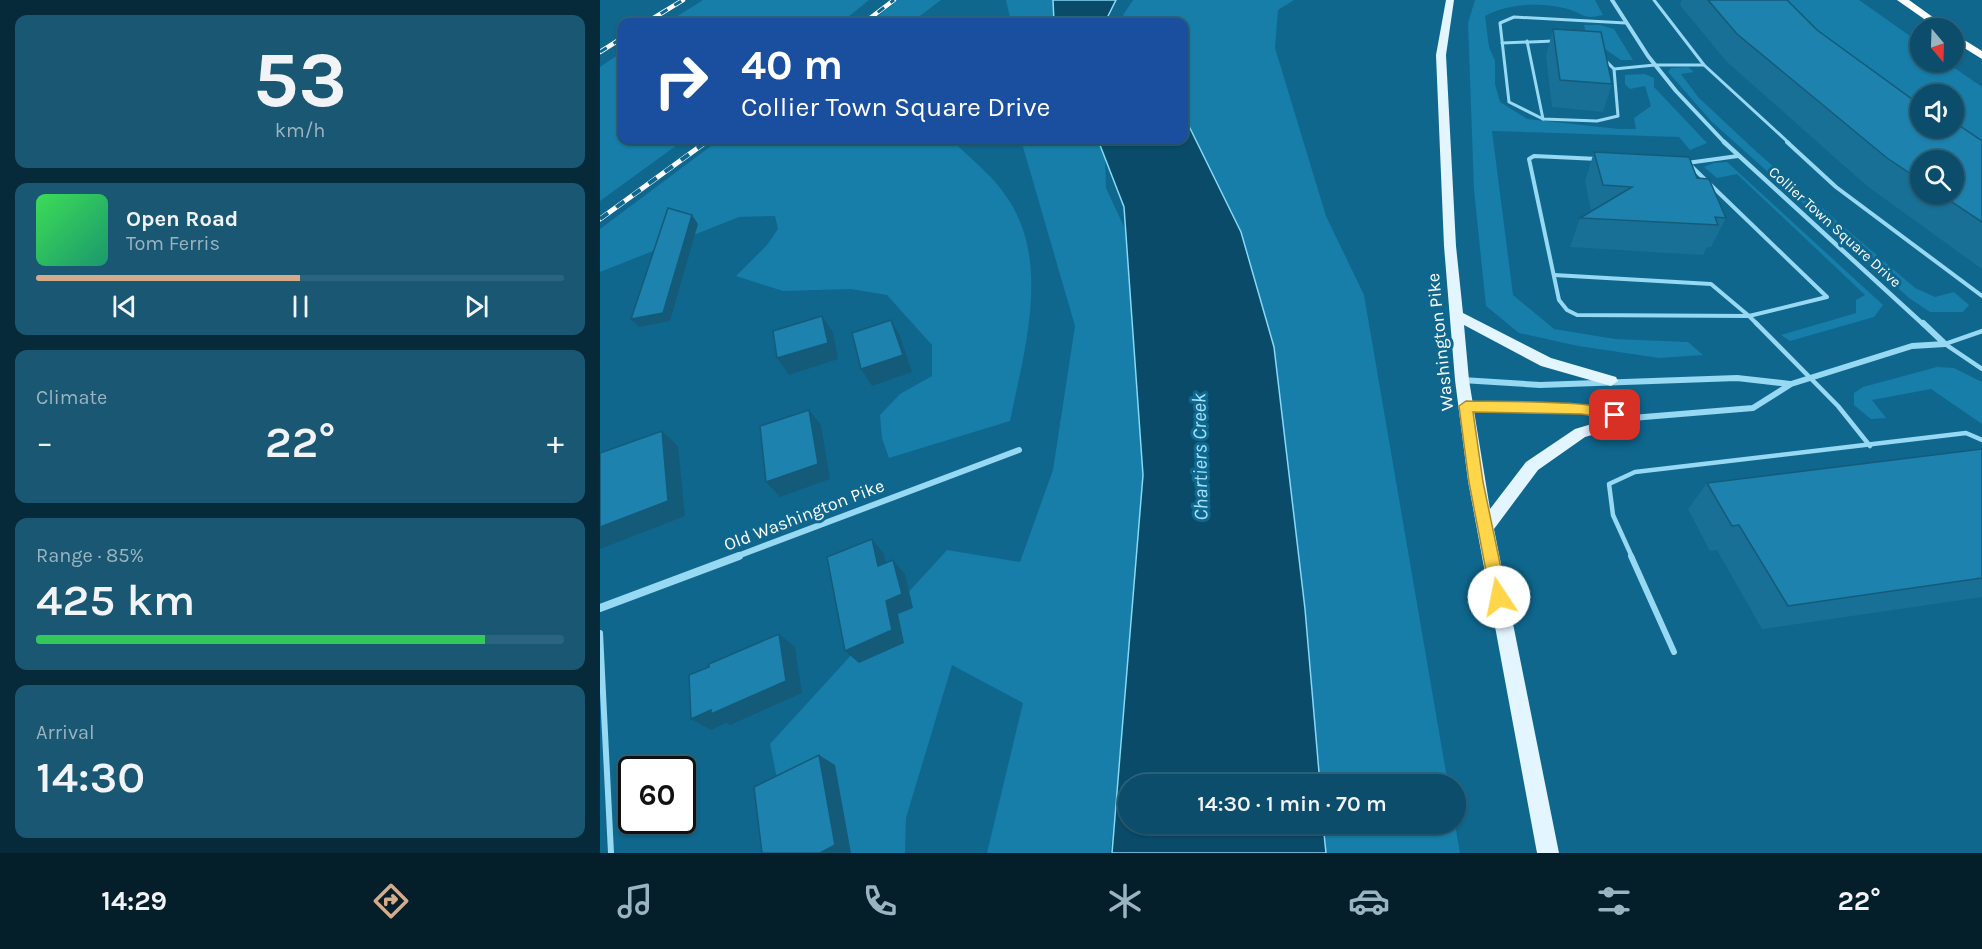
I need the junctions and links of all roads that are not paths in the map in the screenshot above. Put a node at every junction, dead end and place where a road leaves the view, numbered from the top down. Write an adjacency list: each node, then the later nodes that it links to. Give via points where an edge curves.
1 (1450, 0): 23 (main road, Washington Pike, via 1441,55)
2 (1612, 0): 6 (street, Collier Town Square Drive)
3 (1654, 0): 13 (lane)
4 (1902, 0): 5 (highway)
5 (1928, 18)
6 (1626, 23): 9 (lane, via 1514,17 1500,23); 14 (street, Collier Town Square Drive)
7 (1527, 41): 8 (lane); 9 (lane); 16 (lane)
8 (1560, 41)
9 (1503, 43): 16 (lane, via 1509,102)
10 (1964, 44): 12 (highway)
11 (1600, 54): 15 (lane)
12 (1982, 56)
13 (1704, 64): 14 (lane); 22 (lane, via 1836,187)
14 (1655, 65): 15 (lane); 17 (street, Collier Town Square Drive)
15 (1614, 69): 16 (lane, via 1618,116 1597,121)
16 (1543, 119)
17 (1738, 156): 20 (lane); 26 (street, Collier Town Square Drive)
18 (1600, 159): 21 (lane, via 1529,159)
19 (1677, 163): 20 (lane)
20 (1688, 163): 24 (lane, via 1827,297)
21 (1554, 275): 24 (lane, via 1711,284); 24 (lane, via 1559,300 1577,315)
22 (1982, 296)
23 (1456, 315): 29 (main road, Washington Pike); 30 (main road, via 1546,362)
24 (1749, 316): 28 (lane)
25 (1982, 331): 26 (lane)
26 (1945, 344): 27 (lane); 28 (street, via 1912,346)
27 (1982, 369)
28 (1810, 378): 31 (street); 35 (lane)
29 (1461, 380): 30 (street, via 1540,385); 32 (main road, Washington Pike)
30 (1611, 381): 31 (street, via 1737,378)
31 (1791, 384): 33 (street, via 1753,408)
32 (1466, 406): 33 (street, via 1582,409); 37 (main road, Washington Pike)
33 (1632, 418): 37 (main road, via 1580,434 1532,466)
34 (1982, 440): 35 (lane, via 1966,433)
35 (1870, 446): 40 (lane, via 1635,472 1609,484 1613,515)
36 (1019, 450): 38 (street, Old Washington Pike)
37 (1485, 527): 42 (main road, Washington Pike)
38 (600, 608)
39 (600, 633): 41 (lane)
40 (1674, 652)
41 (611, 853)
42 (1548, 853)

